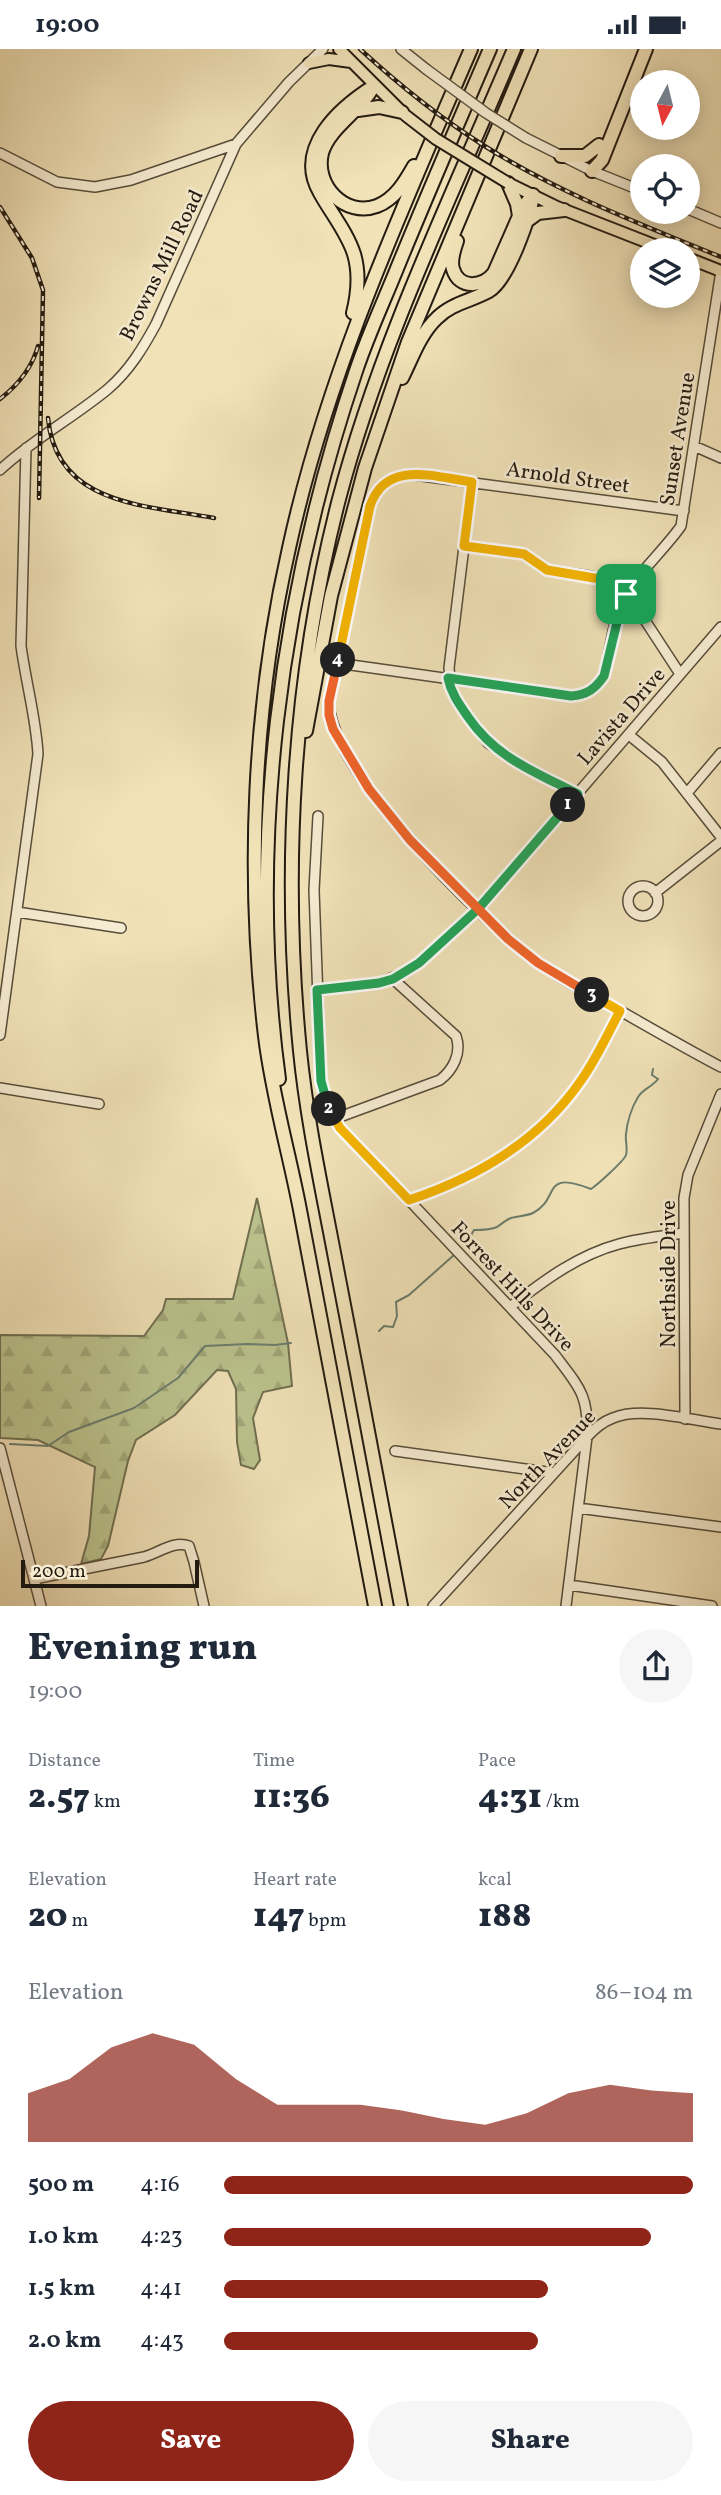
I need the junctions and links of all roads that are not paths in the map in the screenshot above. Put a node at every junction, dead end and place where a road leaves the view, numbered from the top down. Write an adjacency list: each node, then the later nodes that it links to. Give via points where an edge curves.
1 (323, 49): 12 (street, Browns Mill Road)
2 (339, 49): 13 (main road)
3 (401, 49): 22 (street, bridge, via 486,113)
4 (471, 49): 17 (highway)
5 (490, 49): 45 (highway, via 357,369 320,491)
6 (498, 49): 45 (highway, via 363,373 303,596)
7 (514, 49): 52 (highway, via 399,319 358,432 317,603 300,716)
8 (531, 49): 18 (highway)
9 (540, 49): 18 (highway)
10 (637, 49): 20 (highway)
11 (646, 49): 23 (highway, via 602,160)
12 (309, 62): 13 (main road); 19 (street, Browns Mill Road)
13 (351, 62): 14 (main road)
14 (374, 86): 15 (highway); 16 (main road); 35 (highway, via 325,129 311,163 315,183 349,240 357,268 358,294)
15 (355, 112): 16 (highway, via 372,106); 17 (highway, via 327,142 320,164 330,191 359,208 377,206 393,197)
16 (403, 114): 24 (main road, bridge)
17 (436, 127): 35 (highway)
18 (498, 130): 25 (highway)
19 (236, 144): 21 (street, via 131,180 95,187 57,181); 38 (street, Browns Mill Road, via 143,348 108,389)
20 (599, 145): 22 (highway, via 585,156); 23 (highway)
21 (0, 153)
22 (561, 156): 23 (street)
23 (592, 171): 26 (street)
24 (508, 183): 27 (main road); 30 (highway)
25 (474, 184): 30 (highway, via 452,259 453,271 462,282 473,285 490,278); 36 (highway, via 408,342)
26 (630, 186)
27 (533, 195): 28 (main road); 30 (highway, via 523,207)
28 (564, 210): 30 (highway); 32 (main road)
29 (700, 214): 31 (street)
30 (523, 219): 36 (highway, via 505,272 495,287 455,304 429,326)
31 (721, 223)
32 (636, 238)
33 (700, 263): 34 (main road)
34 (721, 271): 37 (street, Sunset Avenue)
35 (343, 358): 70 (highway, via 288,548 270,652 258,768 256,888 262,1006 270,1071)
36 (378, 429): 52 (highway, via 339,564)
37 (694, 446): 39 (street); 42 (street, Sunset Avenue)
38 (26, 448): 40 (street, Browns Mill Road); 59 (street, via 21,646 38,754)
39 (721, 458)
40 (0, 470)
41 (472, 482): 42 (street, Arnold Street); 43 (street); 47 (street, Arnold Street, via 406,475 389,479 377,490)
42 (684, 511): 44 (street, Sunset Avenue, via 681,526 668,545)
43 (464, 546): 44 (street, via 524,554 547,570 600,579); 49 (street)
44 (626, 594): 48 (street); 49 (street, via 604,676 588,693 571,696)
45 (294, 611): 70 (highway, via 275,747 268,856 269,957)
46 (721, 627): 48 (street, Lavista Drive)
47 (337, 663): 49 (street); 58 (street, Arnold Street, via 329,715 348,757 393,821)
48 (680, 674): 50 (street, Lavista Drive)
49 (448, 678): 54 (street, via 456,700 488,743)
50 (628, 735): 53 (street, via 662,762); 54 (street, Lavista Drive)
51 (721, 753): 53 (street)
52 (297, 780): 88 (highway, via 292,936 301,1056 317,1165)
53 (687, 793): 56 (street)
54 (578, 794): 58 (street, Lavista Drive)
55 (318, 816): 62 (street, Forrest Hills Drive, via 314,890)
56 (721, 839): 57 (street)
57 (655, 893)
58 (478, 909): 61 (street, Lavista Drive, via 419,963); 63 (street, Arnold Street, via 538,963)
59 (17, 912): 60 (street); 64 (street)
60 (121, 928)
61 (393, 979): 62 (street, Lavista Drive); 69 (street, via 456,1036 454,1065 440,1080)
62 (317, 990): 69 (street, Forrest Hills Drive, via 321,1081)
63 (620, 1011): 65 (street, Arnold Street); 71 (street, via 580,1082 536,1130 474,1174)
64 (0, 1035)
65 (721, 1067)
66 (0, 1088): 68 (street)
67 (721, 1094): 72 (street, Northside Drive, via 688,1175)
68 (99, 1104)
69 (334, 1119): 71 (street, Forrest Hills Drive)
70 (291, 1166): 87 (highway)
71 (409, 1200): 73 (street, Forrest Hills Drive)
72 (684, 1233): 73 (street, via 600,1250 552,1275); 74 (street, Northside Drive)
73 (510, 1307): 76 (street, Forrest Hills Drive, via 579,1386 587,1409)
74 (685, 1419): 75 (street, North Avenue); 76 (street, North Avenue, via 624,1414 604,1422)
75 (721, 1424)
76 (587, 1437): 79 (street, North Avenue); 81 (street, Forrest Hills Drive)
77 (0, 1448): 80 (street)
78 (395, 1451): 79 (street)
79 (554, 1473): 89 (street, North Avenue)
80 (5, 1487): 83 (street)
81 (579, 1508): 82 (street); 84 (street, Forrest Hills Drive)
82 (721, 1527)
83 (34, 1579): 85 (street); 86 (street, via 144,1557 184,1544 189,1546)
84 (569, 1585): 90 (street, Forrest Hills Drive); 91 (street)
85 (41, 1606)
86 (204, 1606)
87 (375, 1606)
88 (401, 1606)
89 (433, 1606)
90 (566, 1606)
91 (712, 1606)

